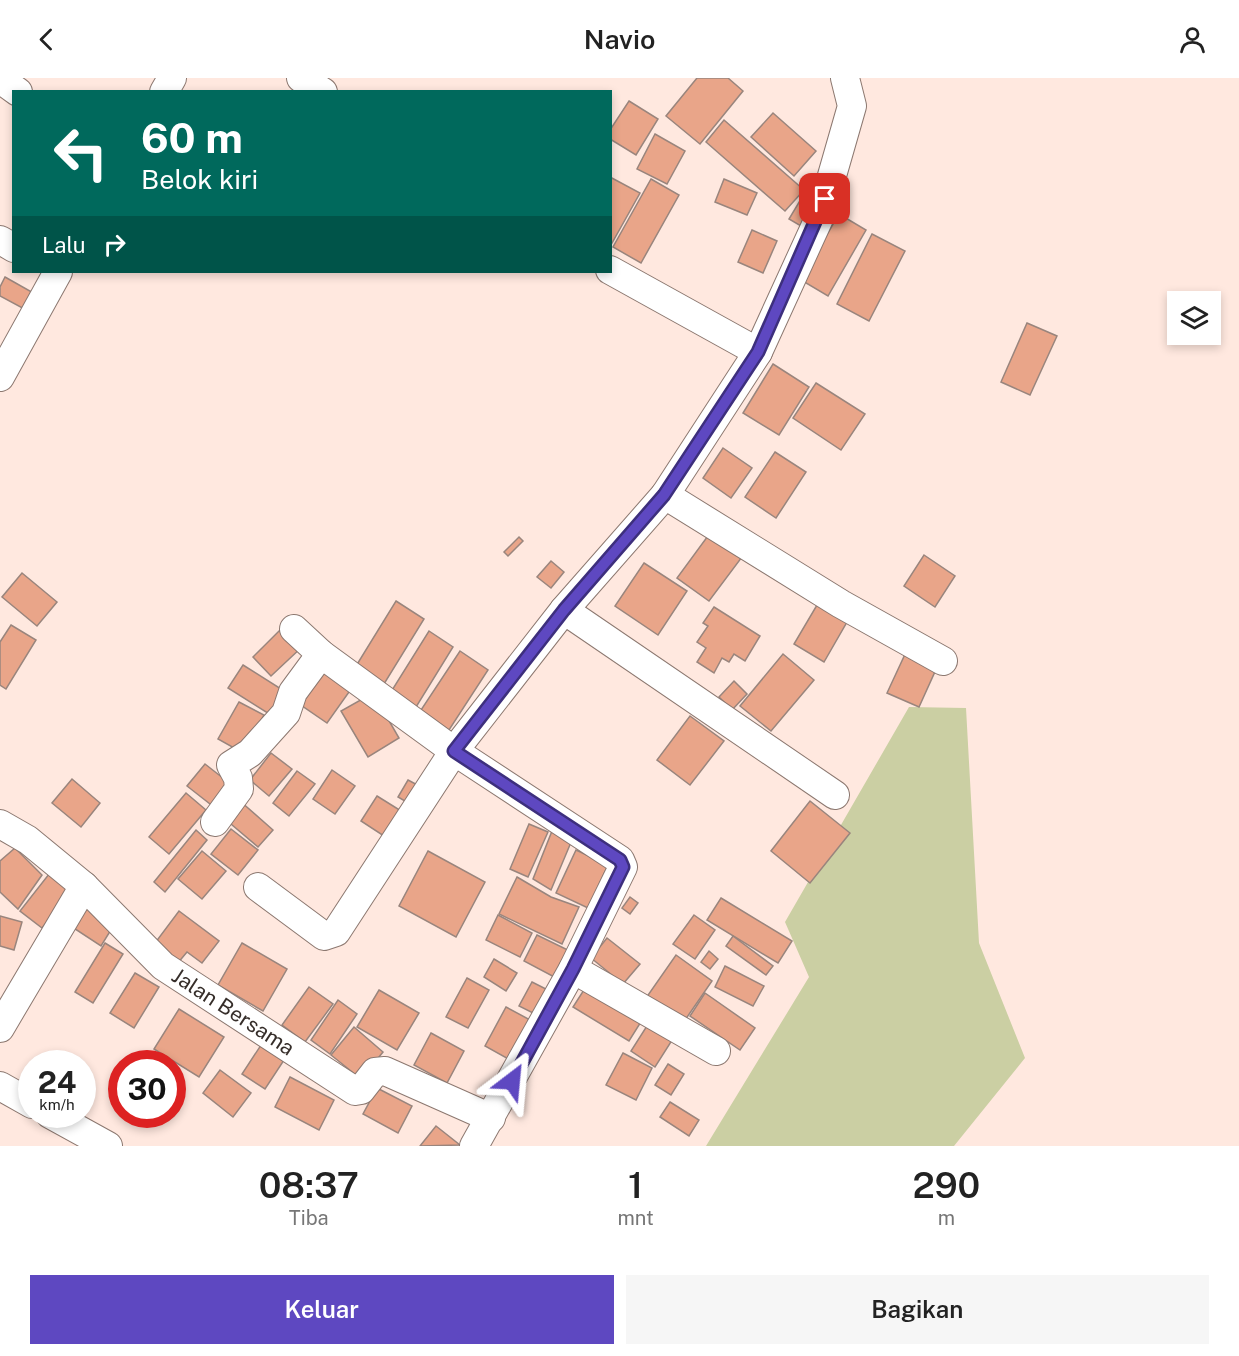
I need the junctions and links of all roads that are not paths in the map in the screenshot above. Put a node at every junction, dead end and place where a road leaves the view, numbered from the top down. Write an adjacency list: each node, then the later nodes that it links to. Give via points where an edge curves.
1 (845, 78): 6 (street, via 852,106 821,214)
2 (0, 79): 3 (street)
3 (15, 90)
4 (612, 271): 6 (street)
5 (55, 273): 7 (street)
6 (758, 352): 8 (street)
7 (0, 376)
8 (664, 495): 9 (street); 12 (street, via 841,604)
9 (564, 610): 13 (street); 14 (street)
10 (294, 629): 11 (street)
11 (321, 654): 13 (street); 15 (street, via 293,692 286,713 250,753 231,765 239,789)
12 (943, 661)
13 (454, 751): 18 (street, via 336,932 324,936); 19 (street, via 620,860 621,875)
14 (835, 795)
15 (215, 822)
16 (0, 824): 17 (street, Jalan Bersama, via 28,840)
17 (84, 886): 20 (street); 24 (street, Jalan Bersama, via 163,966 355,1091 361,1090 375,1072 385,1071)
18 (258, 887)
19 (573, 969): 21 (street); 24 (street)
20 (0, 1028)
21 (716, 1051)
22 (0, 1086): 23 (street)
23 (18, 1096)
24 (491, 1118): 27 (street)
25 (71, 1138): 26 (street)
26 (108, 1146)
27 (474, 1146)

